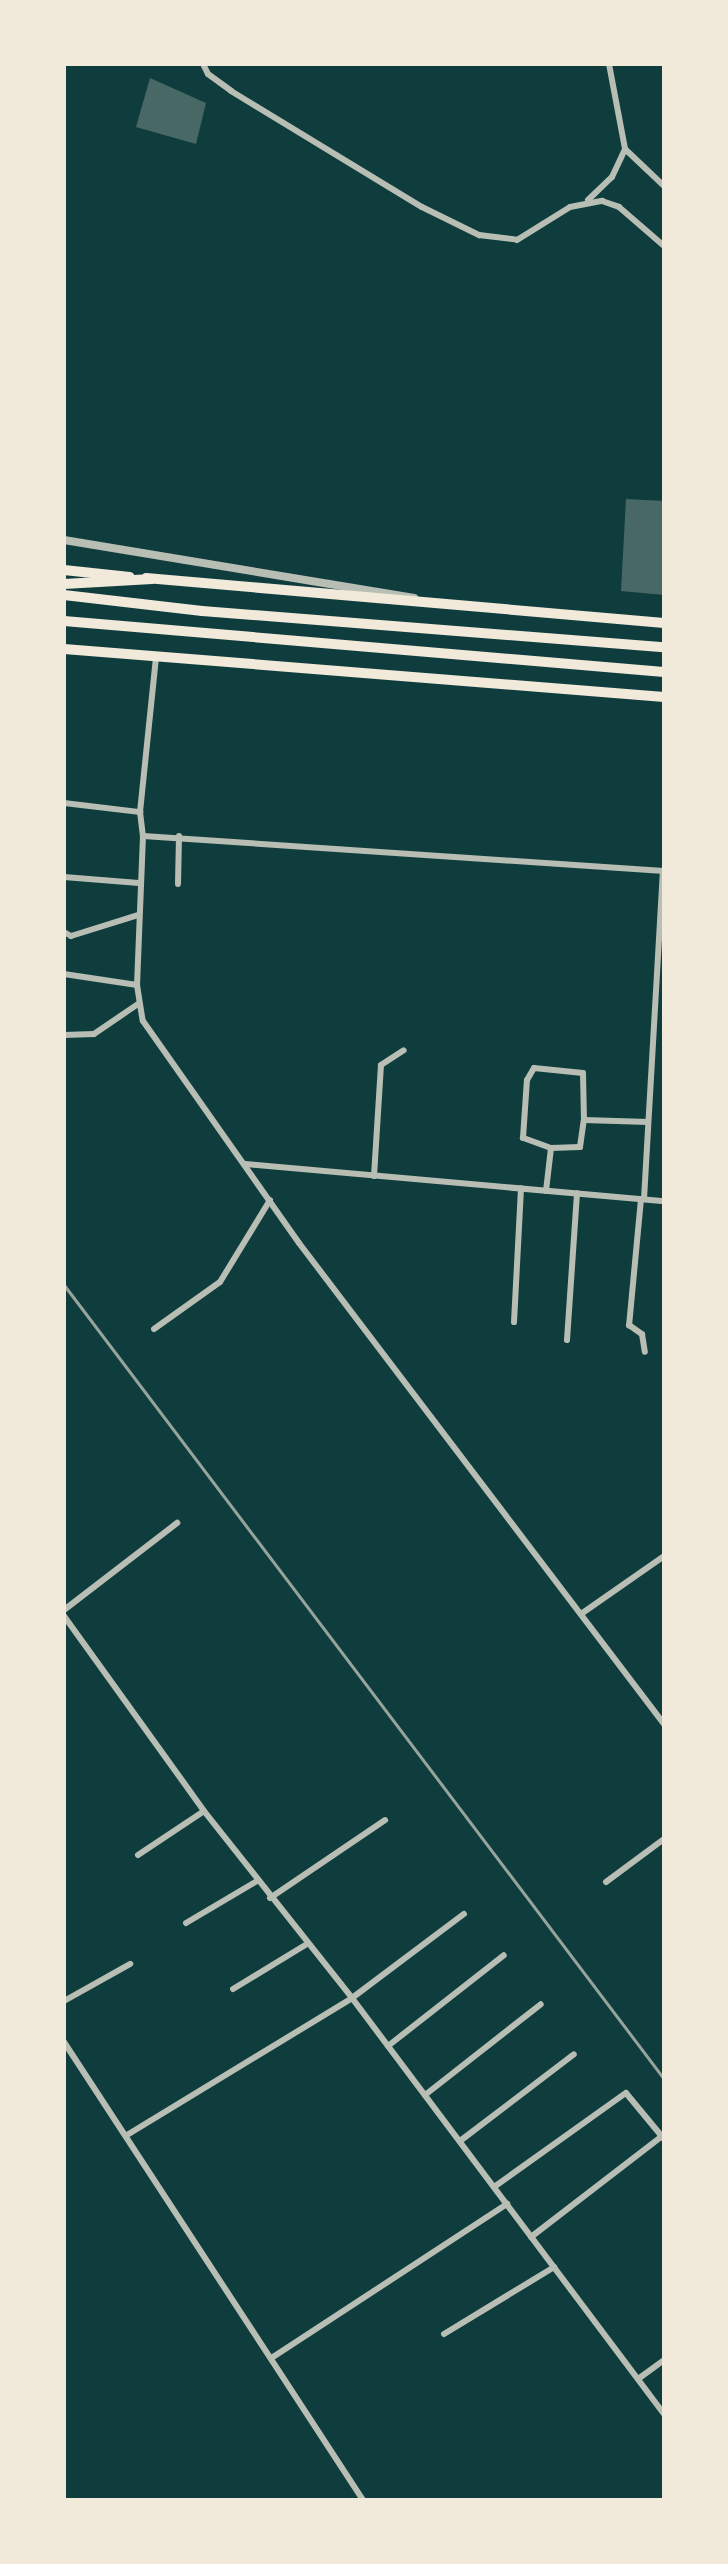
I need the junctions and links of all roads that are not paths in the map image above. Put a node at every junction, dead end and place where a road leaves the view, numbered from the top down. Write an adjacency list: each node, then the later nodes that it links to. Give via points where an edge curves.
1 (203, 64): 5 (street, via 231,91 422,207 479,235 517,240)
2 (609, 64): 3 (street)
3 (625, 149): 4 (street); 5 (street, via 612,177)
4 (664, 186)
5 (587, 201): 6 (street, via 619,207)
6 (664, 246)
7 (64, 540): 12 (street, via 367,587)
8 (64, 570): 9 (main road)
9 (152, 579): 10 (main road); 12 (main road)
10 (64, 584)
11 (64, 595): 15 (main road, via 202,611)
12 (429, 605): 14 (main road)
13 (64, 621): 18 (main road)
14 (664, 623)
15 (664, 647)
16 (64, 649): 17 (main road)
17 (156, 653): 19 (main road); 21 (street)
18 (664, 672)
19 (664, 697)
20 (64, 803): 21 (street)
21 (140, 812): 22 (street)
22 (143, 836): 23 (street); 26 (street)
23 (179, 836): 24 (street); 27 (street)
24 (664, 871): 36 (street)
25 (64, 877): 26 (street)
26 (139, 883): 28 (street)
27 (178, 884)
28 (138, 915): 29 (street, via 71,936); 31 (street)
29 (64, 932)
30 (64, 974): 31 (street)
31 (137, 985): 32 (street)
32 (138, 1004): 33 (street, via 94,1034); 38 (street, via 143,1021)
33 (64, 1035)
34 (404, 1050): 39 (street, via 381,1065)
35 (584, 1120): 36 (street); 37 (street, via 580,1147); 37 (street, via 583,1073 530,1071 523,1138)
36 (648, 1122): 43 (street)
37 (551, 1148): 41 (street)
38 (246, 1164): 39 (street); 44 (street)
39 (374, 1176): 40 (street)
40 (521, 1188): 41 (street); 46 (street)
41 (546, 1191): 42 (street)
42 (577, 1193): 43 (street); 48 (street)
43 (643, 1199): 45 (street); 49 (street, via 629,1325 642,1334)
44 (270, 1200): 47 (street, via 220,1282); 53 (street)
45 (664, 1201)
46 (514, 1322)
47 (154, 1329)
48 (567, 1340)
49 (645, 1352)
50 (177, 1523): 52 (street)
51 (664, 1556): 53 (street)
52 (64, 1613): 55 (street)
53 (581, 1614): 54 (street)
54 (664, 1724)
55 (204, 1811): 58 (street); 59 (street)
56 (385, 1820): 61 (street)
57 (664, 1839): 60 (street)
58 (138, 1855)
59 (257, 1881): 61 (street); 63 (street)
60 (606, 1882)
61 (270, 1898): 64 (street)
62 (464, 1914): 68 (street)
63 (186, 1923)
64 (307, 1944): 67 (street); 68 (street)
65 (504, 1955): 72 (street)
66 (130, 1964): 69 (street)
67 (233, 1989)
68 (352, 1998): 72 (street); 75 (street)
69 (64, 2001)
70 (541, 2004): 74 (street)
71 (64, 2042): 75 (street)
72 (388, 2046): 74 (street)
73 (574, 2054): 77 (street)
74 (425, 2095): 77 (street)
75 (127, 2135): 83 (street)
76 (663, 2138): 78 (street, via 626,2093); 80 (street)
77 (460, 2141): 78 (street)
78 (494, 2187): 79 (street)
79 (507, 2204): 80 (street); 83 (street)
80 (531, 2237): 81 (street)
81 (554, 2267): 82 (street); 85 (street)
82 (444, 2334)
83 (273, 2357): 87 (street)
84 (664, 2360): 85 (street)
85 (638, 2379): 86 (street)
86 (664, 2414)
87 (363, 2500)

